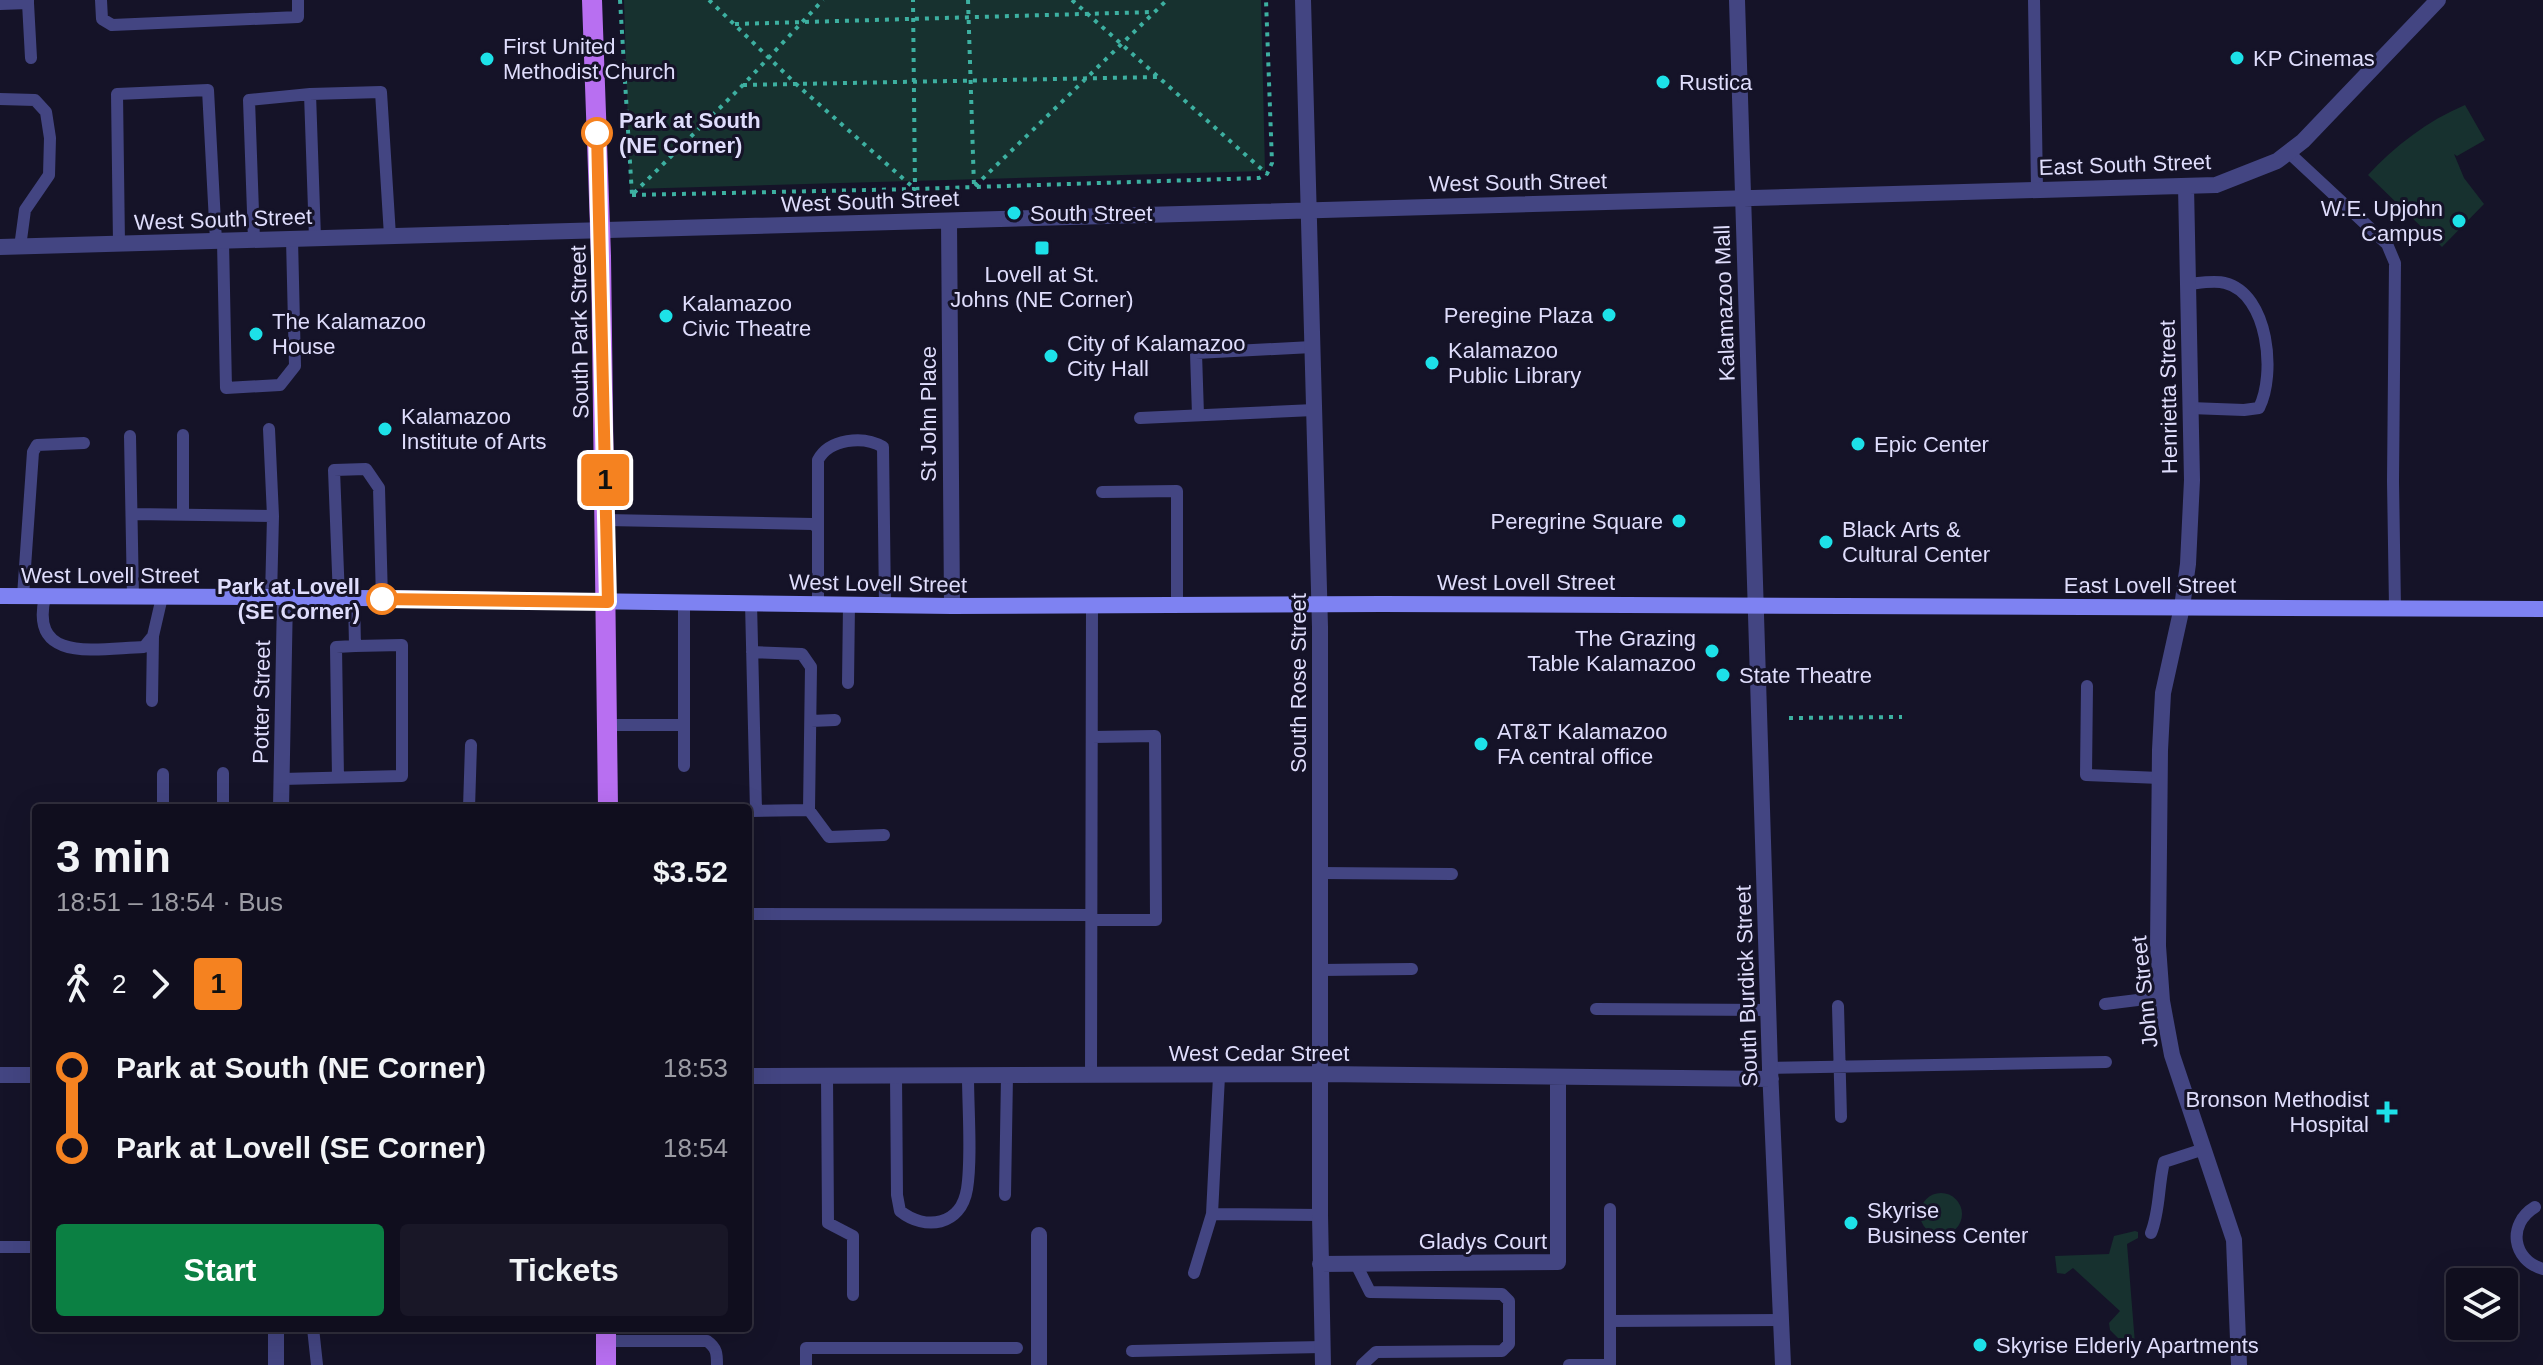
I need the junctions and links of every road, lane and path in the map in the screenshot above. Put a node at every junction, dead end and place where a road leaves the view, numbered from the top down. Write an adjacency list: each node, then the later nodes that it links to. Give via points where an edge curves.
1 (101, 0): 2 (lane, via 102,19 112,25 298,17)
2 (298, 0)
3 (592, 0): 45 (main road, South Park Street)
4 (620, 0): 41 (path)
5 (709, 0): 23 (path)
6 (823, 0): 22 (path)
7 (913, 0): 21 (path)
8 (968, 0): 20 (path)
9 (1072, 0): 19 (path)
10 (1167, 0): 18 (path)
11 (1266, 0): 36 (path, via 1272,163)
12 (1303, 0): 43 (street, South Rose Street)
13 (1737, 0): 42 (street, Kalamazoo Mall)
14 (2034, 0): 40 (lane)
15 (2438, 0): 35 (street, East South Street)
16 (28, 1): 17 (lane); 25 (lane)
17 (0, 4)
18 (1154, 12): 19 (path); 24 (path)
19 (1088, 14): 20 (path); 24 (path)
20 (968, 18): 21 (path); 29 (path)
21 (913, 20): 22 (path); 30 (path)
22 (802, 23): 23 (path); 26 (path)
23 (735, 24): 26 (path)
24 (1121, 45): 27 (path); 28 (path)
25 (31, 58)
26 (768, 59): 31 (path); 32 (path)
27 (1158, 77): 28 (path); 36 (path)
28 (1088, 78): 29 (path); 38 (path)
29 (970, 81): 30 (path); 38 (path)
30 (914, 82): 31 (path); 39 (path)
31 (796, 84): 32 (path); 39 (path)
32 (743, 85): 41 (path)
33 (310, 94): 46 (lane, via 381,92); 47 (lane); 49 (lane, via 249,100)
34 (0, 99): 53 (lane, via 35,100 46,112 50,138 49,175 27,204)
35 (2288, 152): 37 (street, East South Street, via 2238,178); 90 (lane, via 2387,244 2395,263)
36 (1267, 174): 38 (path)
37 (2186, 186): 40 (street, East South Street); 54 (street, Henrietta Street)
38 (974, 187): 39 (path)
39 (915, 189): 41 (path)
40 (2037, 189): 42 (street, East South Street)
41 (632, 195)
42 (1742, 198): 43 (street, West South Street); 87 (street, Kalamazoo Mall)
43 (1308, 209): 44 (street, West South Street); 55 (street, South Rose Street)
44 (949, 221): 45 (street, West South Street); 88 (street, St John Place)
45 (601, 230): 46 (street, West South Street); 68 (main road, South Park Street)
46 (390, 236): 47 (street, West South Street)
47 (315, 238): 48 (street, West South Street)
48 (292, 239): 49 (street, West South Street); 50 (lane, via 295,366 280,385 267,387 226,388)
49 (254, 240): 50 (street, West South Street)
50 (220, 241): 51 (street, West South Street); 51 (lane, via 208,90 117,94)
51 (119, 244): 53 (street, West South Street)
52 (0, 247): 53 (street, West South Street)
53 (20, 247)
54 (2188, 284): 56 (street, Henrietta Street); 56 (lane, via 2226,283 2250,298 2264,326 2266,352 2259,408)
55 (1312, 347): 57 (street, South Rose Street); 58 (lane, via 1196,353)
56 (2190, 408): 89 (street, Henrietta Street, via 2192,480)
57 (1314, 410): 58 (lane); 83 (street, South Rose Street)
58 (1198, 415): 59 (lane)
59 (1140, 418)
60 (269, 429): 67 (lane)
61 (183, 435): 66 (lane)
62 (130, 436): 65 (lane)
63 (84, 443): 71 (lane, via 37,445 33,452)
64 (1102, 492): 86 (lane, via 1177,491)
65 (133, 514): 66 (lane); 73 (lane)
66 (183, 515): 67 (lane)
67 (273, 516): 75 (lane)
68 (606, 520): 69 (lane); 78 (main road, South Park Street)
69 (818, 528): 81 (lane); 84 (lane, via 818,460 823,451 833,443 883,447)
70 (0, 596): 71 (street, West Lovell Street)
71 (23, 596): 72 (street, West Lovell Street)
72 (45, 597): 73 (street, West Lovell Street); 92 (lane, via 43,627 53,643 70,649 144,647)
73 (133, 597): 74 (street, West Lovell Street)
74 (162, 597): 75 (street, West Lovell Street); 92 (lane)
75 (278, 597): 76 (street, West Lovell Street); 111 (street, Potter Street)
76 (346, 598): 77 (street, West Lovell Street); 77 (lane, via 334,470 366,469 379,488); 93 (lane)
77 (382, 599): 78 (street, West Lovell Street)
78 (608, 602): 79 (street, West Lovell Street); 102 (main road, South Park Street)
79 (684, 602): 80 (street, West Lovell Street); 103 (lane)
80 (751, 603): 81 (street, West Lovell Street); 94 (lane)
81 (818, 603): 82 (street, West Lovell Street)
82 (849, 604): 84 (street, West Lovell Street); 95 (lane)
83 (1320, 604): 86 (street, West Lovell Street); 87 (street, West Lovell Street); 120 (street, South Rose Street)
84 (885, 605): 88 (street, West Lovell Street)
85 (1092, 605): 86 (street, West Lovell Street); 88 (street, West Lovell Street); 104 (lane)
86 (1177, 605)
87 (1756, 605): 89 (street, East Lovell Street); 130 (street, South Burdick Street)
88 (952, 606)
89 (2182, 607): 90 (street, East Lovell Street); 110 (street, John Street, via 2163,693)
90 (2395, 608): 91 (street, East Lovell Street)
91 (2543, 609)
92 (153, 636): 97 (lane)
93 (355, 646): 109 (lane, via 336,647); 109 (lane, via 402,645 402,776)
94 (752, 652): 101 (lane, via 807,658 813,684); 118 (lane)
95 (848, 683)
96 (2087, 686): 110 (lane, via 2086,775)
97 (152, 701)
98 (1902, 717): 99 (path)
99 (1789, 718)
100 (835, 720): 101 (lane)
101 (811, 721): 117 (lane)
102 (608, 725): 103 (lane); 116 (main road, South Park Street)
103 (684, 725): 106 (lane)
104 (1092, 737): 123 (lane); 123 (lane, via 1155,736 1156,920)
105 (471, 745): 115 (lane)
106 (684, 766)
107 (223, 773): 113 (lane)
108 (163, 774): 112 (lane)
109 (338, 778): 111 (lane)
110 (2160, 778): 126 (street, John Street)
111 (282, 779): 114 (street, Potter Street)
112 (163, 804)
113 (223, 804)
114 (281, 804)
115 (469, 804)
116 (608, 804)
117 (809, 810): 118 (lane); 119 (lane, via 829,837)
118 (752, 811)
119 (884, 835)
120 (1320, 873): 121 (lane); 125 (street, South Rose Street)
121 (1452, 874)
122 (752, 914): 123 (lane)
123 (1091, 918): 142 (lane)
124 (1412, 969): 125 (lane)
125 (1320, 970): 134 (street, South Rose Street)
126 (2162, 997): 127 (lane); 146 (street, John Street, via 2172,1055)
127 (2105, 1004)
128 (1838, 1006): 132 (lane)
129 (1596, 1009): 130 (lane)
130 (1769, 1010): 133 (street, South Burdick Street)
131 (2106, 1062): 132 (lane)
132 (1840, 1065): 133 (lane); 145 (lane)
133 (1771, 1073): 144 (street, West Cedar Street); 161 (street, South Burdick Street)
134 (1321, 1074): 143 (street, West Cedar Street); 144 (street, West Cedar Street); 151 (street, South Rose Street)
135 (0, 1075): 136 (street)
136 (32, 1075)
137 (752, 1076): 138 (street, West Cedar Street)
138 (827, 1076): 139 (street, West Cedar Street); 160 (lane, via 828,1223 853,1236)
139 (896, 1076): 140 (street, West Cedar Street); 140 (lane, via 900,1211 924,1224 955,1213 967,1189)
140 (968, 1076): 141 (street, West Cedar Street)
141 (1007, 1076): 142 (street, West Cedar Street); 147 (lane)
142 (1091, 1076): 143 (street, West Cedar Street)
143 (1219, 1076): 150 (lane)
144 (1558, 1078): 157 (street, Gladys Court, via 1558,1262)
145 (1841, 1117)
146 (2204, 1149): 152 (lane, via 2164,1162); 181 (street, John Street, via 2234,1240)
147 (1005, 1195)
148 (2535, 1207): 158 (lane, via 2517,1226 2516,1245 2526,1261)
149 (1610, 1209): 162 (lane)
150 (1212, 1214): 151 (lane); 159 (lane)
151 (1320, 1215): 156 (street, South Rose Street)
152 (2151, 1233)
153 (1039, 1235): 175 (street)
154 (0, 1247): 155 (lane)
155 (32, 1247)
156 (1320, 1264): 157 (street, Gladys Court); 166 (street, South Rose Street)
157 (1356, 1264): 178 (lane, via 1370,1292 1502,1294 1509,1301 1509,1344 1502,1351 1376,1352)
158 (2543, 1269)
159 (1194, 1273)
160 (853, 1295)
161 (1782, 1320): 162 (lane); 180 (street, South Burdick Street)
162 (1610, 1321): 179 (lane, via 1610,1365)
163 (276, 1332): 170 (street)
164 (313, 1332): 171 (lane)
165 (606, 1334): 172 (main road); 173 (lane, via 707,1341 717,1353)
166 (1323, 1347): 168 (lane); 177 (street, South Rose Street)
167 (1017, 1348): 174 (lane, via 806,1348)
168 (1193, 1350): 169 (lane); 176 (lane)
169 (1132, 1351)
170 (276, 1365)
171 (317, 1365)
172 (606, 1365)
173 (717, 1365)
174 (806, 1365)
175 (1039, 1365)
176 (1192, 1365)
177 (1323, 1365)
178 (1362, 1365)
179 (1569, 1365)
180 (1783, 1365)
181 (2239, 1365)

